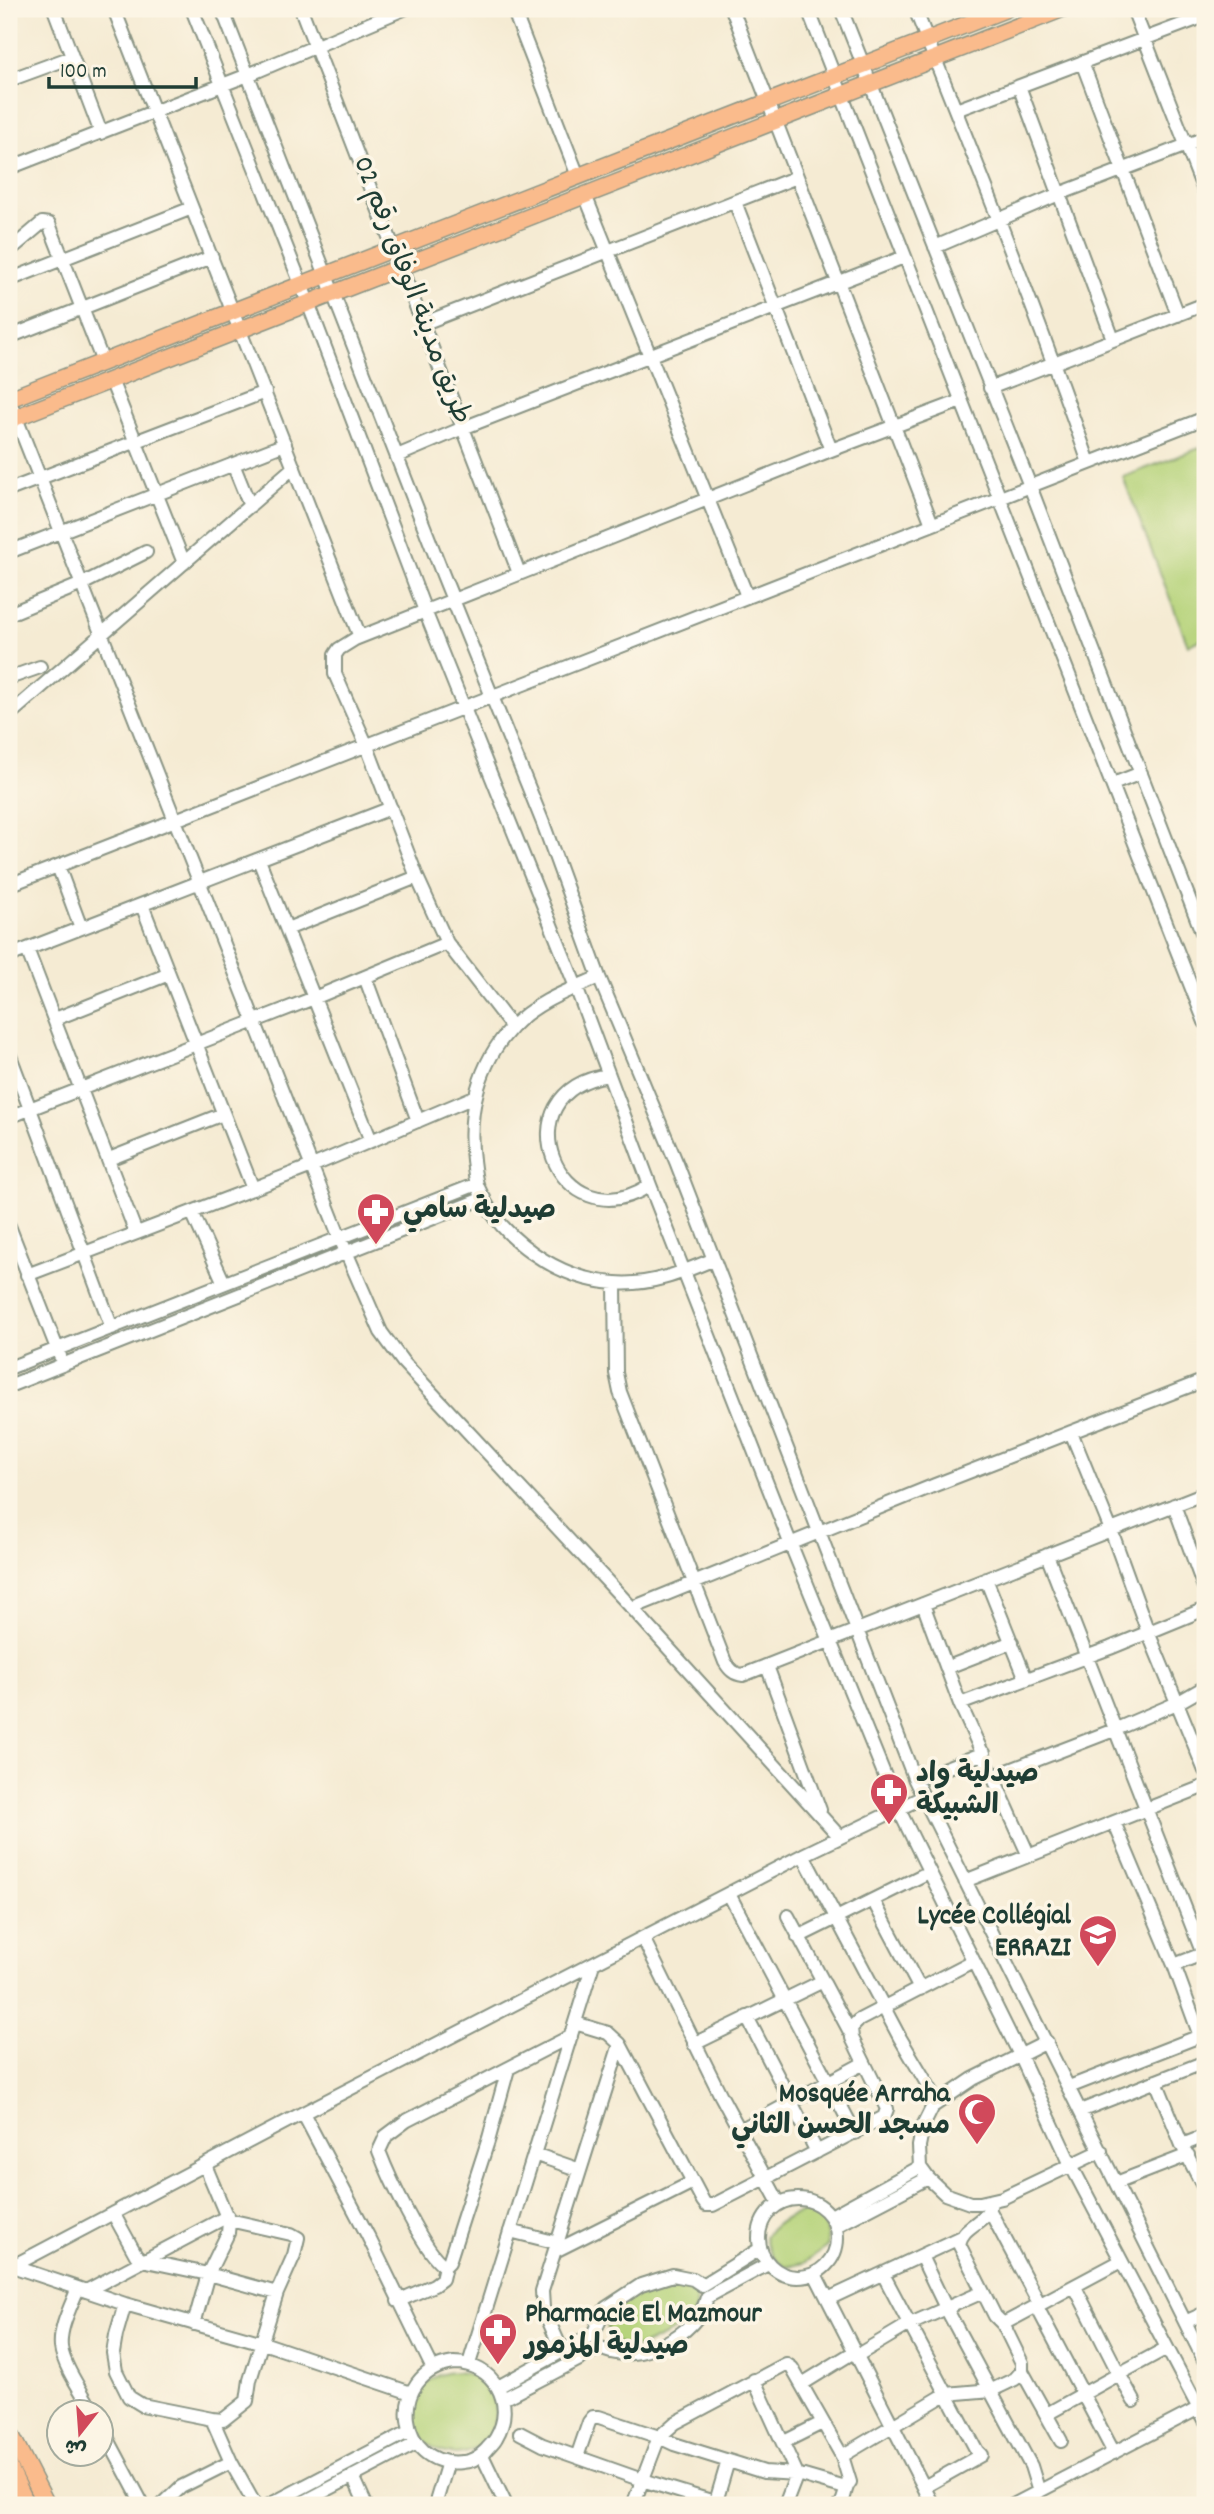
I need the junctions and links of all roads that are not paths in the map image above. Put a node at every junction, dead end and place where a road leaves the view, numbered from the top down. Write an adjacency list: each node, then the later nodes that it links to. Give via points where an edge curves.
1 (54, 9): 19 (street)
2 (114, 9): 32 (street)
3 (192, 9): 27 (street)
4 (222, 9): 23 (street)
5 (301, 9): 18 (street, طريق مدينة الوفاق رقم 02)
6 (404, 9): 18 (street)
7 (513, 9): 39 (street)
8 (732, 9): 30 (street)
9 (808, 9): 24 (street)
10 (841, 9): 22 (street)
11 (915, 9): 17 (street)
12 (1006, 9): 17 (main road)
13 (1062, 9): 20 (main road)
14 (1133, 9): 16 (street)
15 (1205, 16): 16 (street)
16 (1145, 38): 21 (street); 36 (street)
17 (927, 39): 20 (street); 22 (main road)
18 (316, 45): 23 (street); 48 (street, طريق مدينة الوفاق رقم 02)
19 (72, 57): 25 (street); 34 (street)
20 (936, 58): 26 (main road); 31 (street)
21 (1082, 62): 28 (street); 38 (street)
22 (863, 65): 24 (main road); 26 (street)
23 (248, 75): 27 (street); 55 (street)
24 (834, 76): 29 (street); 30 (main road)
25 (9, 80)
26 (871, 83): 29 (main road); 47 (street)
27 (222, 85): 32 (street); 57 (street)
28 (1019, 86): 31 (street); 41 (street)
29 (841, 95): 33 (main road); 52 (street)
30 (768, 102): 33 (street); 39 (main road)
31 (956, 110): 46 (street)
32 (155, 111): 34 (street); 45 (street)
33 (775, 121): 40 (street); 43 (main road)
34 (101, 133): 37 (street)
35 (1205, 138): 36 (street)
36 (1186, 146): 38 (street); 42 (street)
37 (9, 168)
38 (1123, 170): 41 (street); 65 (street)
39 (578, 176): 48 (main road)
40 (797, 177): 44 (street); 58 (street)
41 (1059, 194): 46 (street); 69 (street)
42 (1205, 194)
43 (585, 195): 50 (street); 54 (main road)
44 (736, 202): 50 (street); 63 (street)
45 (192, 208): 51 (street); 53 (street)
46 (998, 220): 47 (street); 72 (street)
47 (935, 247): 74 (street)
48 (393, 248): 54 (street, طريق مدينة الوفاق رقم 02); 55 (main road)
49 (9, 251): 53 (street, via 47,223)
50 (609, 251): 66 (street); 70 (street)
51 (212, 257): 62 (street); 64 (street)
52 (904, 257): 58 (street); 77 (street)
53 (63, 259): 56 (street); 62 (street)
54 (400, 267): 59 (main road); 66 (street, طريق مدينة الوفاق رقم 02)
55 (326, 274): 57 (main road); 59 (street)
56 (9, 280)
57 (301, 284): 60 (street); 64 (main road)
58 (838, 284): 63 (street); 80 (street)
59 (334, 293): 60 (main road); 85 (street)
60 (309, 303): 67 (main road); 105 (street)
61 (1205, 304): 65 (street)
62 (82, 308): 68 (street); 71 (street)
63 (775, 309): 70 (street); 84 (street)
64 (233, 311): 67 (street); 71 (main road)
65 (1178, 314): 69 (street)
66 (422, 324): 81 (street, طريق مدينة الوفاق رقم 02)
67 (240, 330): 73 (main road); 75 (street)
68 (9, 337)
69 (1113, 339): 72 (street)
70 (649, 357): 81 (street); 94 (street)
71 (103, 362): 76 (main road)
72 (1054, 363): 74 (street); 86 (street)
73 (111, 380): 79 (main road); 82 (street)
74 (990, 388): 90 (street)
75 (265, 392): 82 (street); 83 (street)
76 (9, 399): 79 (street)
77 (961, 401): 80 (street); 93 (street)
78 (1205, 418): 86 (street)
79 (12, 419): 89 (street)
80 (895, 426): 84 (street); 96 (street)
81 (463, 428): 85 (street); 101 (street, طريق مدينة الوفاق رقم 02)
82 (135, 442): 89 (street); 92 (street)
83 (285, 444): 87 (street); 88 (street)
84 (831, 450): 94 (street)
85 (397, 456): 104 (street)
86 (1089, 463): 90 (street)
87 (233, 464): 92 (street); 95 (street)
88 (294, 467): 95 (street); 108 (street)
89 (40, 478): 91 (street); 97 (street)
90 (1030, 486): 93 (street); 115 (street)
91 (9, 490)
92 (156, 494): 97 (street); 100 (street)
93 (1000, 497): 96 (street); 116 (street)
94 (708, 500): 101 (street); 103 (street)
95 (250, 506): 100 (street)
96 (932, 524): 103 (street)
97 (61, 532): 98 (street); 102 (street)
98 (9, 552)
99 (146, 552): 102 (street)
100 (184, 563): 107 (street)
101 (519, 573): 104 (street)
102 (82, 584): 106 (street); 107 (street)
103 (747, 596): 111 (street)
104 (454, 600): 105 (street); 111 (street)
105 (425, 611): 108 (street); 112 (street)
106 (9, 614)
107 (102, 633): 113 (street); 118 (street)
108 (360, 637): 114 (street, via 339,649 333,666)
109 (40, 667): 110 (street)
110 (9, 678)
111 (492, 696): 112 (street); 133 (street)
112 (463, 707): 114 (street); 134 (street)
113 (9, 715)
114 (366, 744): 117 (street); 118 (street)
115 (1142, 773): 116 (street); 127 (street)
116 (1113, 784): 138 (street)
117 (391, 808): 119 (street); 121 (street)
118 (176, 821): 120 (street); 122 (street)
119 (259, 860): 122 (street); 126 (street)
120 (58, 866): 123 (street); 125 (street)
121 (417, 877): 126 (street); 128 (street)
122 (201, 882): 124 (street); 137 (street)
123 (9, 885)
124 (142, 905): 125 (street); 131 (street)
125 (81, 928): 129 (street)
126 (287, 929): 135 (street)
127 (1205, 940)
128 (447, 943): 132 (street); 139 (street)
129 (27, 949): 130 (street); 136 (street)
130 (9, 956)
131 (169, 974): 136 (street); 140 (street)
132 (365, 977): 135 (street); 148 (street)
133 (599, 977): 134 (street); 162 (street)
134 (576, 987): 139 (street, via 542,1003); 142 (street)
135 (314, 999): 137 (street); 149 (street)
136 (55, 1019): 143 (street)
137 (254, 1021): 140 (street); 151 (street)
138 (1205, 1022)
139 (512, 1027): 144 (street, via 489,1060)
140 (195, 1043): 143 (street); 146 (street)
141 (9, 1053): 145 (street)
142 (609, 1075): 153 (street); 153 (street, via 580,1083 558,1102 548,1130 552,1159 568,1183 594,1197 624,1198)
143 (82, 1088): 145 (street); 150 (street)
144 (474, 1097): 148 (street); 152 (street, via 471,1137)
145 (30, 1108): 147 (street); 161 (street)
146 (223, 1114): 150 (street); 154 (street)
147 (9, 1117)
148 (418, 1121): 149 (street)
149 (372, 1141): 151 (street)
150 (109, 1159): 158 (street)
151 (312, 1166): 154 (street); 159 (street)
152 (477, 1184): 155 (street); 159 (street)
153 (650, 1185): 163 (street)
154 (253, 1189): 156 (street)
155 (484, 1198): 160 (street); 166 (street, via 503,1225 541,1260 589,1280)
156 (192, 1212): 158 (street); 165 (street)
157 (9, 1226): 164 (street)
158 (136, 1233): 161 (street)
159 (340, 1238): 160 (street); 165 (street)
160 (347, 1252): 169 (street); 184 (street, via 390,1346)
161 (84, 1253): 164 (street); 167 (street)
162 (712, 1260): 163 (street); 177 (street)
163 (684, 1271): 166 (street, via 650,1281); 178 (street)
164 (27, 1275): 168 (street)
165 (224, 1283): 167 (street)
166 (615, 1283): 181 (street, via 620,1392)
167 (112, 1328): 168 (street)
168 (57, 1349): 169 (street); 170 (street)
169 (63, 1364): 172 (street)
170 (9, 1368)
171 (1205, 1380): 173 (street)
172 (9, 1386)
173 (1071, 1432): 176 (street); 177 (street)
174 (1205, 1493): 175 (street)
175 (1174, 1505): 176 (street); 182 (street)
176 (1111, 1530): 179 (street); 187 (street)
177 (820, 1532): 178 (street); 186 (street)
178 (791, 1545): 181 (street); 188 (street)
179 (1047, 1555): 180 (street); 190 (street)
180 (986, 1579): 183 (street); 189 (street)
181 (695, 1583): 184 (street); 191 (street, via 730,1670 743,1675)
182 (1205, 1590)
183 (923, 1604): 186 (street); 192 (street)
184 (632, 1608): 206 (street)
185 (1205, 1609): 187 (street)
186 (857, 1630): 188 (street); 201 (street)
187 (1149, 1632): 190 (street); 195 (street)
188 (830, 1641): 191 (street); 204 (street)
189 (1012, 1642): 192 (street); 193 (street)
190 (1086, 1657): 193 (street); 197 (street)
191 (767, 1666): 206 (street)
192 (947, 1667): 196 (street)
193 (1026, 1679): 196 (street)
194 (1205, 1687): 195 (street)
195 (1177, 1703): 197 (street); 199 (street)
196 (960, 1704): 198 (street)
197 (1114, 1730): 200 (street); 205 (street)
198 (984, 1754): 200 (street); 201 (street)
199 (1205, 1771)
200 (992, 1777): 210 (street)
201 (915, 1780): 203 (street)
202 (1205, 1786): 205 (street)
203 (923, 1797): 204 (street); 212 (street)
204 (898, 1808): 208 (street); 211 (street)
205 (1145, 1810): 207 (street); 219 (street)
206 (823, 1818): 208 (street)
207 (1114, 1822): 210 (street); 222 (street)
208 (839, 1837): 209 (street)
209 (803, 1855): 213 (street); 216 (street)
210 (1029, 1856): 212 (street)
211 (929, 1872): 214 (street); 220 (street)
212 (965, 1881): 232 (street)
213 (729, 1894): 218 (street); 225 (street)
214 (873, 1900): 216 (street); 224 (street)
215 (788, 1916): 217 (street)
216 (836, 1917): 217 (street); 226 (street)
217 (798, 1937): 223 (street)
218 (643, 1938): 221 (street); 234 (street)
219 (1204, 1953): 222 (street)
220 (973, 1961): 224 (street); 235 (street)
221 (593, 1964): 228 (street); 245 (street)
222 (1174, 1965): 230 (street)
223 (822, 1981): 225 (street); 229 (street)
224 (920, 1989): 226 (street)
225 (784, 1998): 227 (street); 240 (street)
226 (884, 2008): 229 (street, via 854,2024); 243 (street)
227 (747, 2017): 234 (street); 242 (street)
228 (575, 2022): 231 (street); 233 (street, via 608,2034)
229 (850, 2032): 237 (street)
230 (1203, 2035): 241 (street)
231 (571, 2036): 238 (street); 252 (street)
232 (1047, 2042): 235 (street); 241 (street)
233 (620, 2044): 256 (street); 259 (street)
234 (694, 2044): 246 (street)
235 (1020, 2055): 243 (street); 254 (street)
236 (1205, 2062): 239 (street)
237 (864, 2063): 240 (street); 247 (street, via 887,2112)
238 (508, 2069): 275 (street); 275 (street, via 406,2121 379,2147 424,2241)
239 (1156, 2081): 244 (street); 249 (street)
240 (828, 2082): 242 (street); 247 (street)
241 (1069, 2087): 244 (street)
242 (791, 2102): 246 (street); 251 (street)
243 (938, 2102): 255 (street, via 923,2126)
244 (1080, 2111): 250 (street)
245 (303, 2113): 253 (street); 286 (street)
246 (738, 2131): 258 (street)
247 (855, 2133): 251 (street)
248 (1205, 2136): 249 (street)
249 (1185, 2150): 260 (street); 261 (street)
250 (1101, 2151): 254 (street); 260 (street)
251 (817, 2152): 258 (street)
252 (534, 2154): 256 (street); 267 (street)
253 (205, 2165): 264 (street); 265 (street)
254 (1071, 2165): 263 (street); 273 (street)
255 (920, 2166): 257 (street); 266 (street)
256 (580, 2169): 269 (street)
257 (928, 2178): 263 (street, via 945,2194); 266 (street)
258 (764, 2179): 259 (street, via 709,2206); 262 (street)
259 (693, 2182): 269 (street)
260 (1116, 2183): 291 (street)
261 (1205, 2190)
262 (779, 2203): 266 (street, via 812,2201); 270 (street, via 761,2223)
263 (990, 2206): 268 (street); 288 (street)
264 (113, 2213): 272 (street); 276 (street)
265 (228, 2218): 272 (street); 277 (street, via 228,2233); 284 (street, via 298,2238)
266 (833, 2221): 278 (street, via 838,2237 831,2259)
267 (510, 2231): 269 (street); 302 (street)
268 (961, 2237): 271 (street); 283 (street, via 963,2256)
269 (556, 2247): 299 (street, via 542,2300)
270 (760, 2249): 274 (street); 282 (street)
271 (921, 2256): 279 (street); 289 (street)
272 (142, 2260): 277 (street); 281 (street)
273 (1121, 2261): 280 (street); 298 (street)
274 (768, 2264): 278 (street, via 790,2276); 282 (street)
275 (445, 2266): 286 (street, via 440,2282)
276 (10, 2267): 281 (street)
277 (208, 2274): 284 (street); 292 (street)
278 (815, 2274): 285 (street)
279 (883, 2274): 285 (street); 294 (street)
280 (1075, 2287): 288 (street); 305 (street)
281 (82, 2289): 287 (street); 313 (street, via 65,2321 61,2346)
282 (704, 2291): 295 (street, via 693,2279 673,2275 640,2285 606,2308); 297 (street, via 704,2308 692,2324 667,2341 624,2355)
283 (983, 2292): 289 (street); 293 (street)
284 (277, 2293): 296 (street)
285 (828, 2299): 300 (street)
286 (398, 2301): 303 (street)
287 (125, 2304): 292 (street); 317 (street, via 113,2353 128,2397)
288 (1039, 2306): 293 (street); 312 (street)
289 (946, 2308): 294 (street); 308 (street)
290 (1205, 2313): 291 (street)
291 (1185, 2322): 301 (street)
292 (194, 2324): 296 (street)
293 (1003, 2324): 304 (street)
294 (908, 2325): 300 (street); 311 (street)
295 (593, 2334): 297 (street); 299 (street)
296 (263, 2343): 309 (street); 317 (street, via 247,2401 223,2420)
297 (600, 2348): 310 (street)
298 (1167, 2348): 305 (street); 315 (street)
299 (562, 2351): 310 (street)
300 (855, 2354): 307 (street); 320 (street)
301 (1205, 2362)
302 (469, 2364): 303 (street); 310 (street, via 491,2377)
303 (433, 2369): 309 (street)
304 (1022, 2371): 308 (street); 316 (street)
305 (1119, 2374): 312 (street); 314 (street)
306 (754, 2380): 307 (street, via 789,2364); 324 (street, via 675,2423); 326 (street)
307 (802, 2384): 319 (street)
308 (992, 2390): 311 (street); 342 (street, via 1031,2466)
309 (411, 2393): 322 (street)
310 (500, 2393): 330 (street, via 505,2408 501,2426)
311 (946, 2394): 320 (street); 341 (street, via 981,2455)
312 (1083, 2394): 316 (street); 328 (street)
313 (85, 2398)
314 (1134, 2401)
315 (1202, 2407): 318 (street); 328 (street)
316 (1047, 2414): 325 (street)
317 (212, 2419): 334 (street)
318 (1205, 2420)
319 (822, 2423): 326 (street); 331 (street)
320 (891, 2425): 331 (street); 341 (street)
321 (9, 2431): 344 (main road)
322 (410, 2431): 327 (street); 348 (street)
323 (520, 2433): 332 (street)
324 (659, 2437): 332 (street, via 593,2417); 333 (street); 339 (street)
325 (1061, 2441)
326 (784, 2442): 337 (street)
327 (417, 2443): 335 (street); 338 (street)
328 (1114, 2453): 342 (street)
329 (116, 2454): 345 (street)
330 (482, 2455): 335 (street, via 466,2462); 352 (street)
331 (842, 2456): 340 (street)
332 (576, 2457): 339 (street)
333 (728, 2461): 337 (street, via 764,2472); 354 (street)
334 (231, 2462): 346 (street, via 181,2487); 347 (street)
335 (448, 2462): 351 (street)
336 (9, 2467): 343 (main road)
337 (797, 2474): 340 (street); 355 (street)
338 (353, 2476): 349 (street); 350 (street)
339 (642, 2480): 353 (street); 354 (street)
340 (847, 2485): 356 (street)
341 (924, 2487): 357 (street)
342 (1039, 2492): 358 (street)
343 (27, 2505)
344 (47, 2505)
345 (143, 2505)
346 (162, 2505)
347 (255, 2505)
348 (269, 2505)
349 (298, 2505)
350 (366, 2505)
351 (435, 2505)
352 (506, 2505)
353 (633, 2505)
354 (718, 2505)
355 (785, 2505)
356 (840, 2505)
357 (933, 2505)
358 (1013, 2505)

